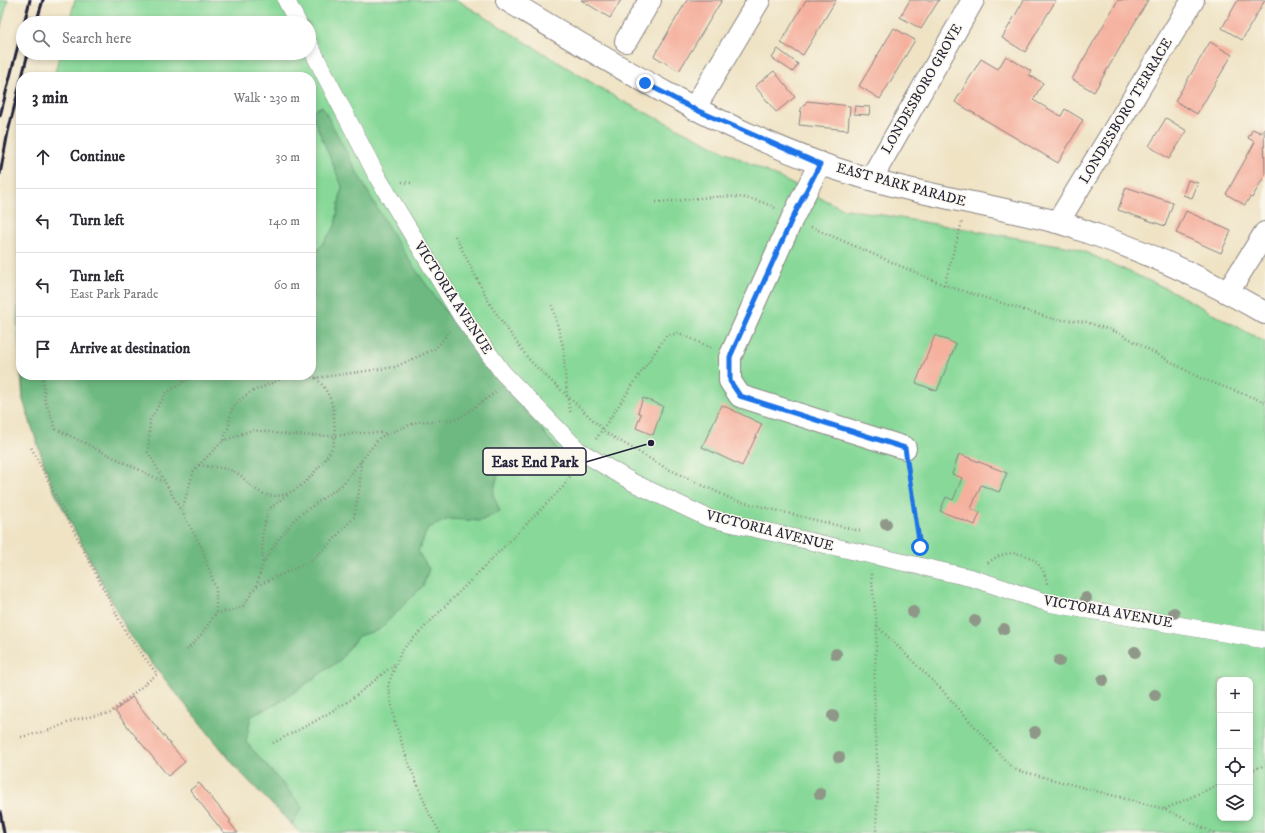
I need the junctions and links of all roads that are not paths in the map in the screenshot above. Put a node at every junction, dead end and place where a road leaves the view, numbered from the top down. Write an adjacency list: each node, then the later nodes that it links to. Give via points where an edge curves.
1 (286, 0): 7 (street)
2 (508, 0): 10 (street, EAST PARK PARADE, via 612,64)
3 (650, 0): 8 (street)
4 (759, 0): 10 (street)
5 (973, 0): 12 (street, LONDESBORO GROVE)
6 (1192, 0): 13 (street, LONDESBORO TERRACE)
7 (294, 16)
8 (626, 40)
9 (316, 58): 18 (street, VICTORIA AVENUE, via 378,178 462,317 511,382 578,450 634,483 708,518 972,578 1048,603)
10 (694, 109): 11 (street, EAST PARK PARADE)
11 (820, 164): 12 (street, EAST PARK PARADE); 17 (street, via 792,219 730,357 730,381 740,396)
12 (871, 179): 13 (street, EAST PARK PARADE)
13 (1058, 222): 15 (street, EAST PARK PARADE, via 1126,246)
14 (1265, 233): 15 (street)
15 (1228, 292): 16 (street, EAST PARK PARADE)
16 (1265, 313)
17 (905, 448)
18 (1265, 640)

